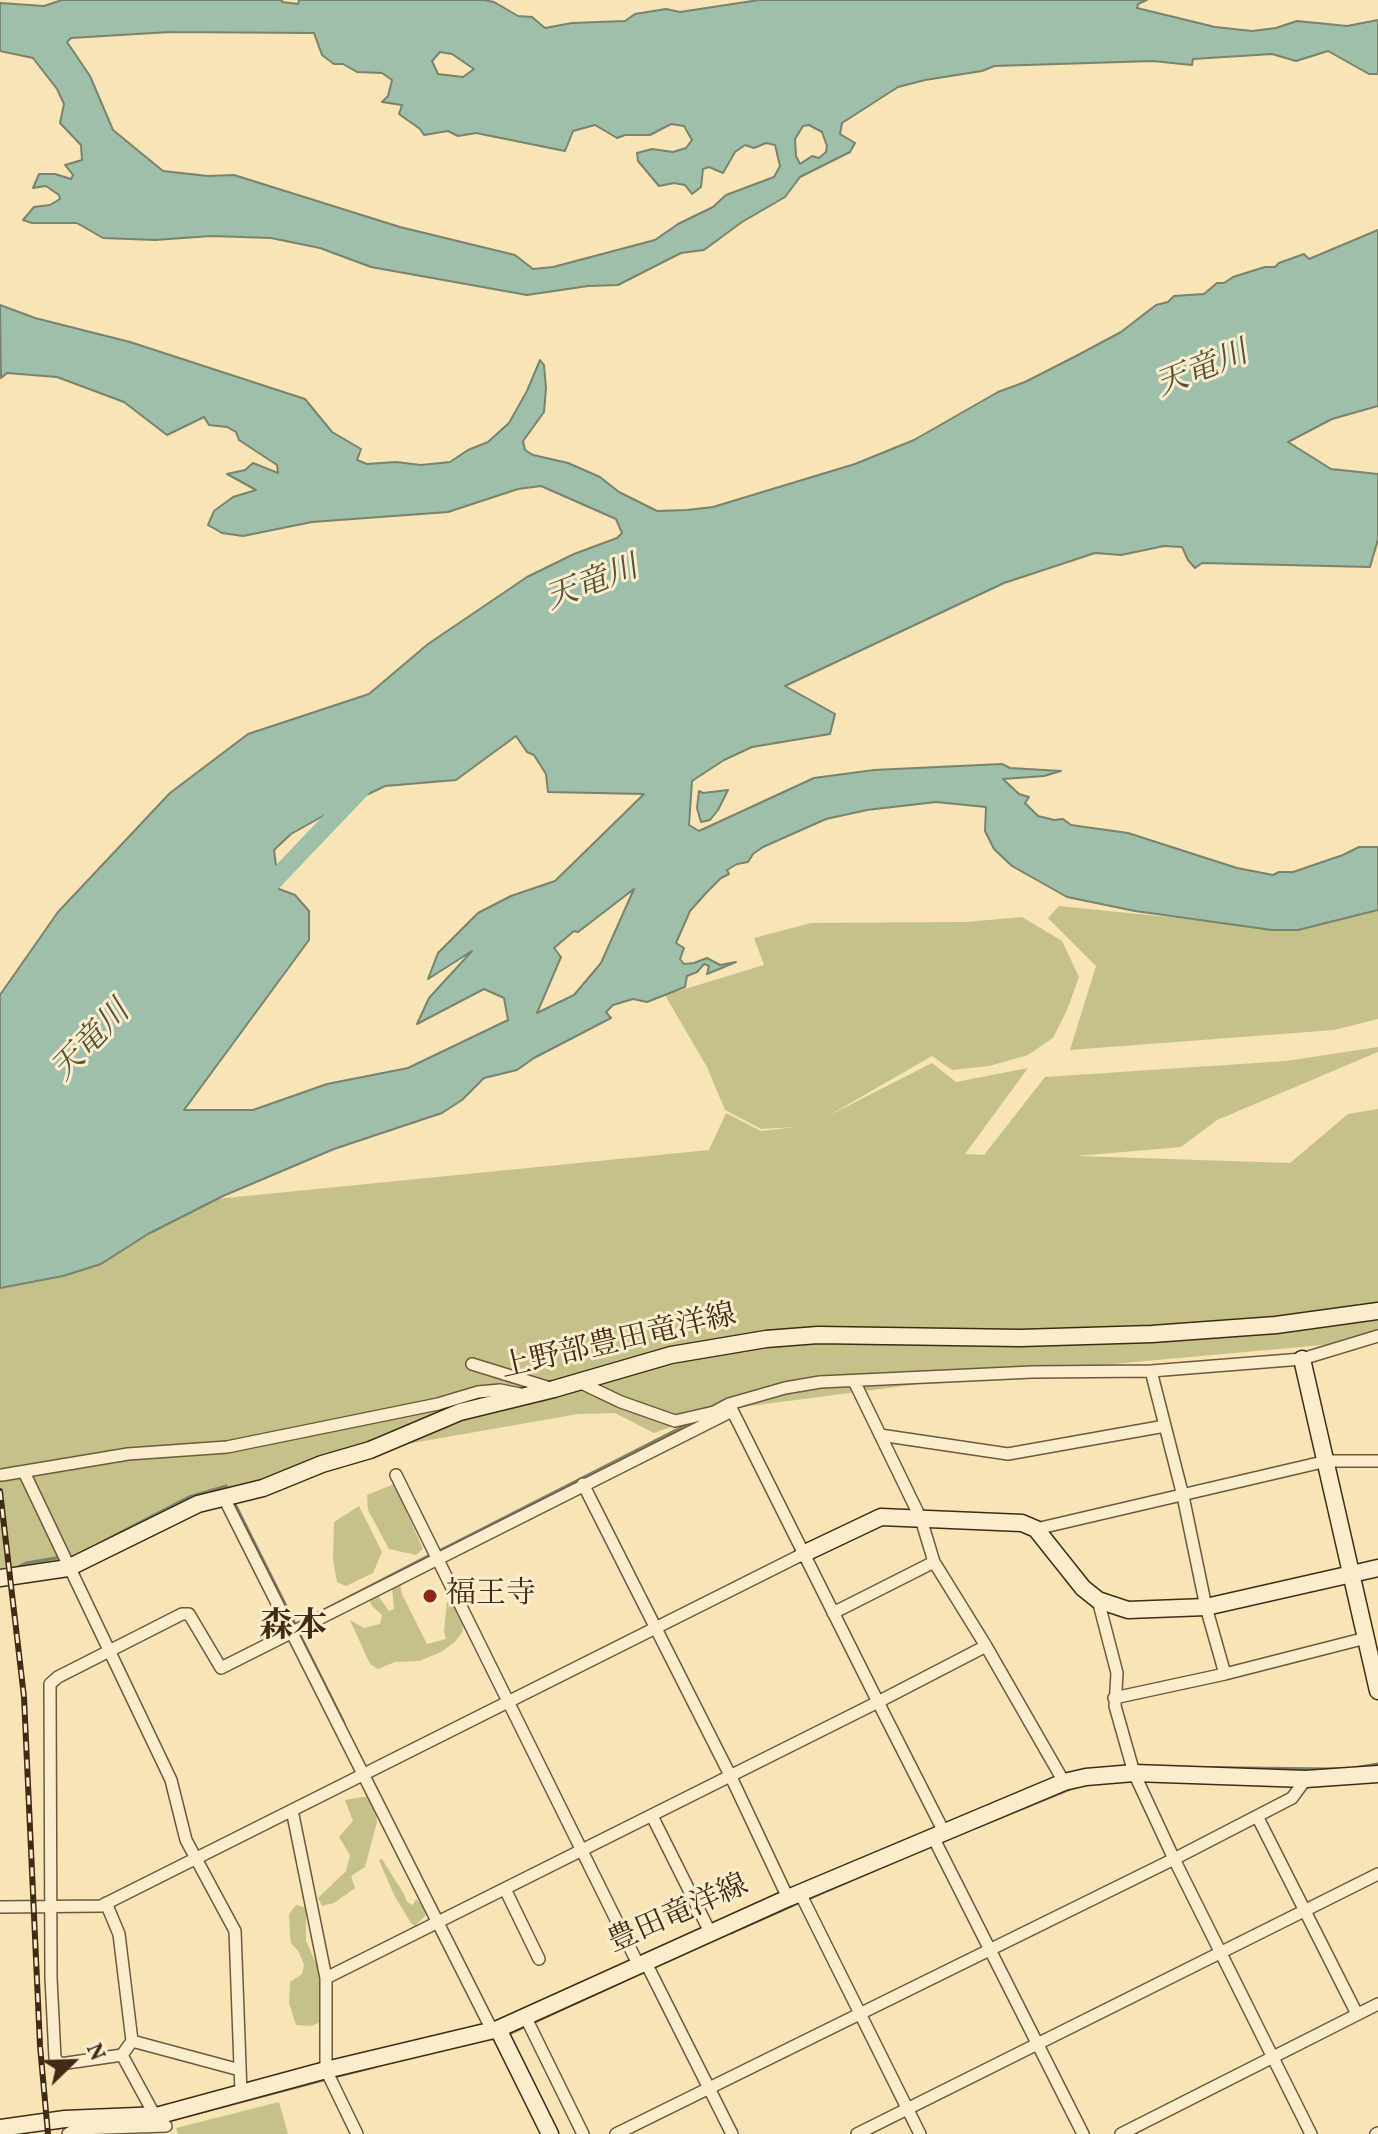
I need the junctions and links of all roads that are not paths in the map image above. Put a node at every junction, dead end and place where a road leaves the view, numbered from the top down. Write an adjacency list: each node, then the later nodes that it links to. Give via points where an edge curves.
1 (1378, 1311): 7 (main road, 上野部豊田竜洋線, via 1152,1334 766,1339 671,1355)
2 (1378, 1336): 3 (street)
3 (1302, 1359): 5 (street); 13 (main road)
4 (472, 1364): 8 (street)
5 (1151, 1371): 6 (street); 11 (street)
6 (854, 1381): 10 (street, via 785,1388); 12 (street)
7 (579, 1382): 8 (main road, 上野部豊田竜洋線); 10 (street, via 675,1421)
8 (554, 1389): 9 (main road, 上野部豊田竜洋線)
9 (524, 1395): 15 (street, via 478,1392 227,1447 128,1454); 20 (main road, 上野部豊田竜洋線, via 460,1412 370,1450)
10 (730, 1408): 18 (street); 23 (street)
11 (1165, 1426): 12 (street, via 1008,1454); 19 (street)
12 (880, 1435): 21 (street)
13 (1327, 1461): 14 (street); 19 (street); 28 (main road)
14 (1378, 1461)
15 (24, 1472): 16 (street); 26 (street)
16 (2, 1475)
17 (396, 1475): 24 (street)
18 (583, 1484): 24 (street); 33 (street)
19 (1183, 1496): 22 (street); 31 (street)
20 (224, 1498): 26 (main road, 上野部豊田竜洋線, via 198,1504); 34 (street)
21 (921, 1519): 22 (main road, via 1022,1523); 23 (main road, via 881,1517); 25 (street)
22 (1036, 1529): 30 (main road)
23 (803, 1554): 32 (street); 33 (street)
24 (436, 1559): 34 (street); 42 (street)
25 (934, 1562): 32 (street); 36 (street)
26 (68, 1568): 29 (main road, 上野部豊田竜洋線); 37 (street)
27 (1378, 1568): 28 (main road)
28 (1352, 1574): 31 (main road); 35 (main road)
29 (0, 1578)
30 (1098, 1600): 31 (main road, via 1128,1610); 41 (street, via 1117,1673)
31 (1206, 1607): 39 (street)
32 (833, 1613): 43 (street)
33 (657, 1628): 42 (street); 47 (street)
34 (292, 1631): 37 (street, via 221,1668 189,1614); 46 (street)
35 (1366, 1638): 38 (main road); 39 (street)
36 (986, 1646): 43 (street); 49 (street)
37 (109, 1651): 55 (street, via 171,1780 186,1840); 61 (street, via 50,1684)
38 (1374, 1658): 40 (main road)
39 (1225, 1674): 41 (street)
40 (1378, 1691)
41 (1114, 1698): 44 (street)
42 (508, 1702): 46 (street); 54 (street)
43 (878, 1702): 47 (street); 53 (street)
44 (1134, 1773): 48 (main road, 豊田竜洋線); 49 (main road, 豊田竜洋線); 56 (street)
45 (1378, 1774): 48 (main road, 豊田竜洋線)
46 (364, 1776): 50 (street); 64 (street)
47 (731, 1777): 51 (street); 59 (street)
48 (1306, 1779): 52 (street, via 1292,1798)
49 (1064, 1782): 53 (main road, 豊田竜洋線)
50 (292, 1810): 55 (street); 70 (street)
51 (652, 1816): 54 (street); 65 (street)
52 (1257, 1816): 56 (street); 63 (street)
53 (938, 1834): 59 (main road, 豊田竜洋線); 66 (street)
54 (582, 1851): 58 (street); 69 (street)
55 (196, 1858): 60 (street); 80 (street, via 235,1931)
56 (1174, 1859): 66 (street); 67 (street)
57 (1378, 1874): 63 (street)
58 (505, 1889): 64 (street); 68 (street)
59 (794, 1895): 65 (main road, 豊田竜洋線); 72 (street)
60 (106, 1903): 61 (street); 76 (street, via 119,1934)
61 (51, 1906): 62 (street); 78 (street, via 55,2058 60,2064)
62 (0, 1907)
63 (1305, 1911): 67 (street); 73 (street)
64 (437, 1923): 70 (street); 75 (street)
65 (710, 1932): 69 (main road, 豊田竜洋線)
66 (990, 1949): 72 (street); 77 (street)
67 (1221, 1953): 77 (street); 79 (street)
68 (539, 1959)
69 (642, 1963): 74 (main road, 豊田竜洋線); 82 (street)
70 (326, 1978): 81 (street)
71 (1378, 2004): 73 (street)
72 (860, 2013): 82 (street); 84 (street)
73 (1357, 2014): 79 (street)
74 (526, 2018): 75 (main road, 豊田竜洋線); 90 (street)
75 (495, 2030): 81 (main road, 豊田竜洋線); 89 (main road)
76 (132, 2041): 78 (street); 80 (street)
77 (1037, 2043): 84 (street); 95 (street)
78 (122, 2055): 85 (street)
79 (1273, 2056): 96 (street); 97 (street)
80 (240, 2070): 83 (street)
81 (326, 2070): 83 (main road, 豊田竜洋線); 88 (street)
82 (709, 2088): 91 (street); 92 (street)
83 (241, 2093): 85 (main road, 豊田竜洋線)
84 (908, 2109): 93 (street); 94 (street)
85 (162, 2122): 86 (main road, 豊田竜洋線, via 65,2119); 87 (street)
86 (0, 2128)
87 (68, 2134)
88 (357, 2134)
89 (550, 2134)
90 (583, 2134)
91 (616, 2134)
92 (732, 2134)
93 (857, 2134)
94 (920, 2134)
95 (1083, 2134)
96 (1121, 2134)
97 (1311, 2134)

